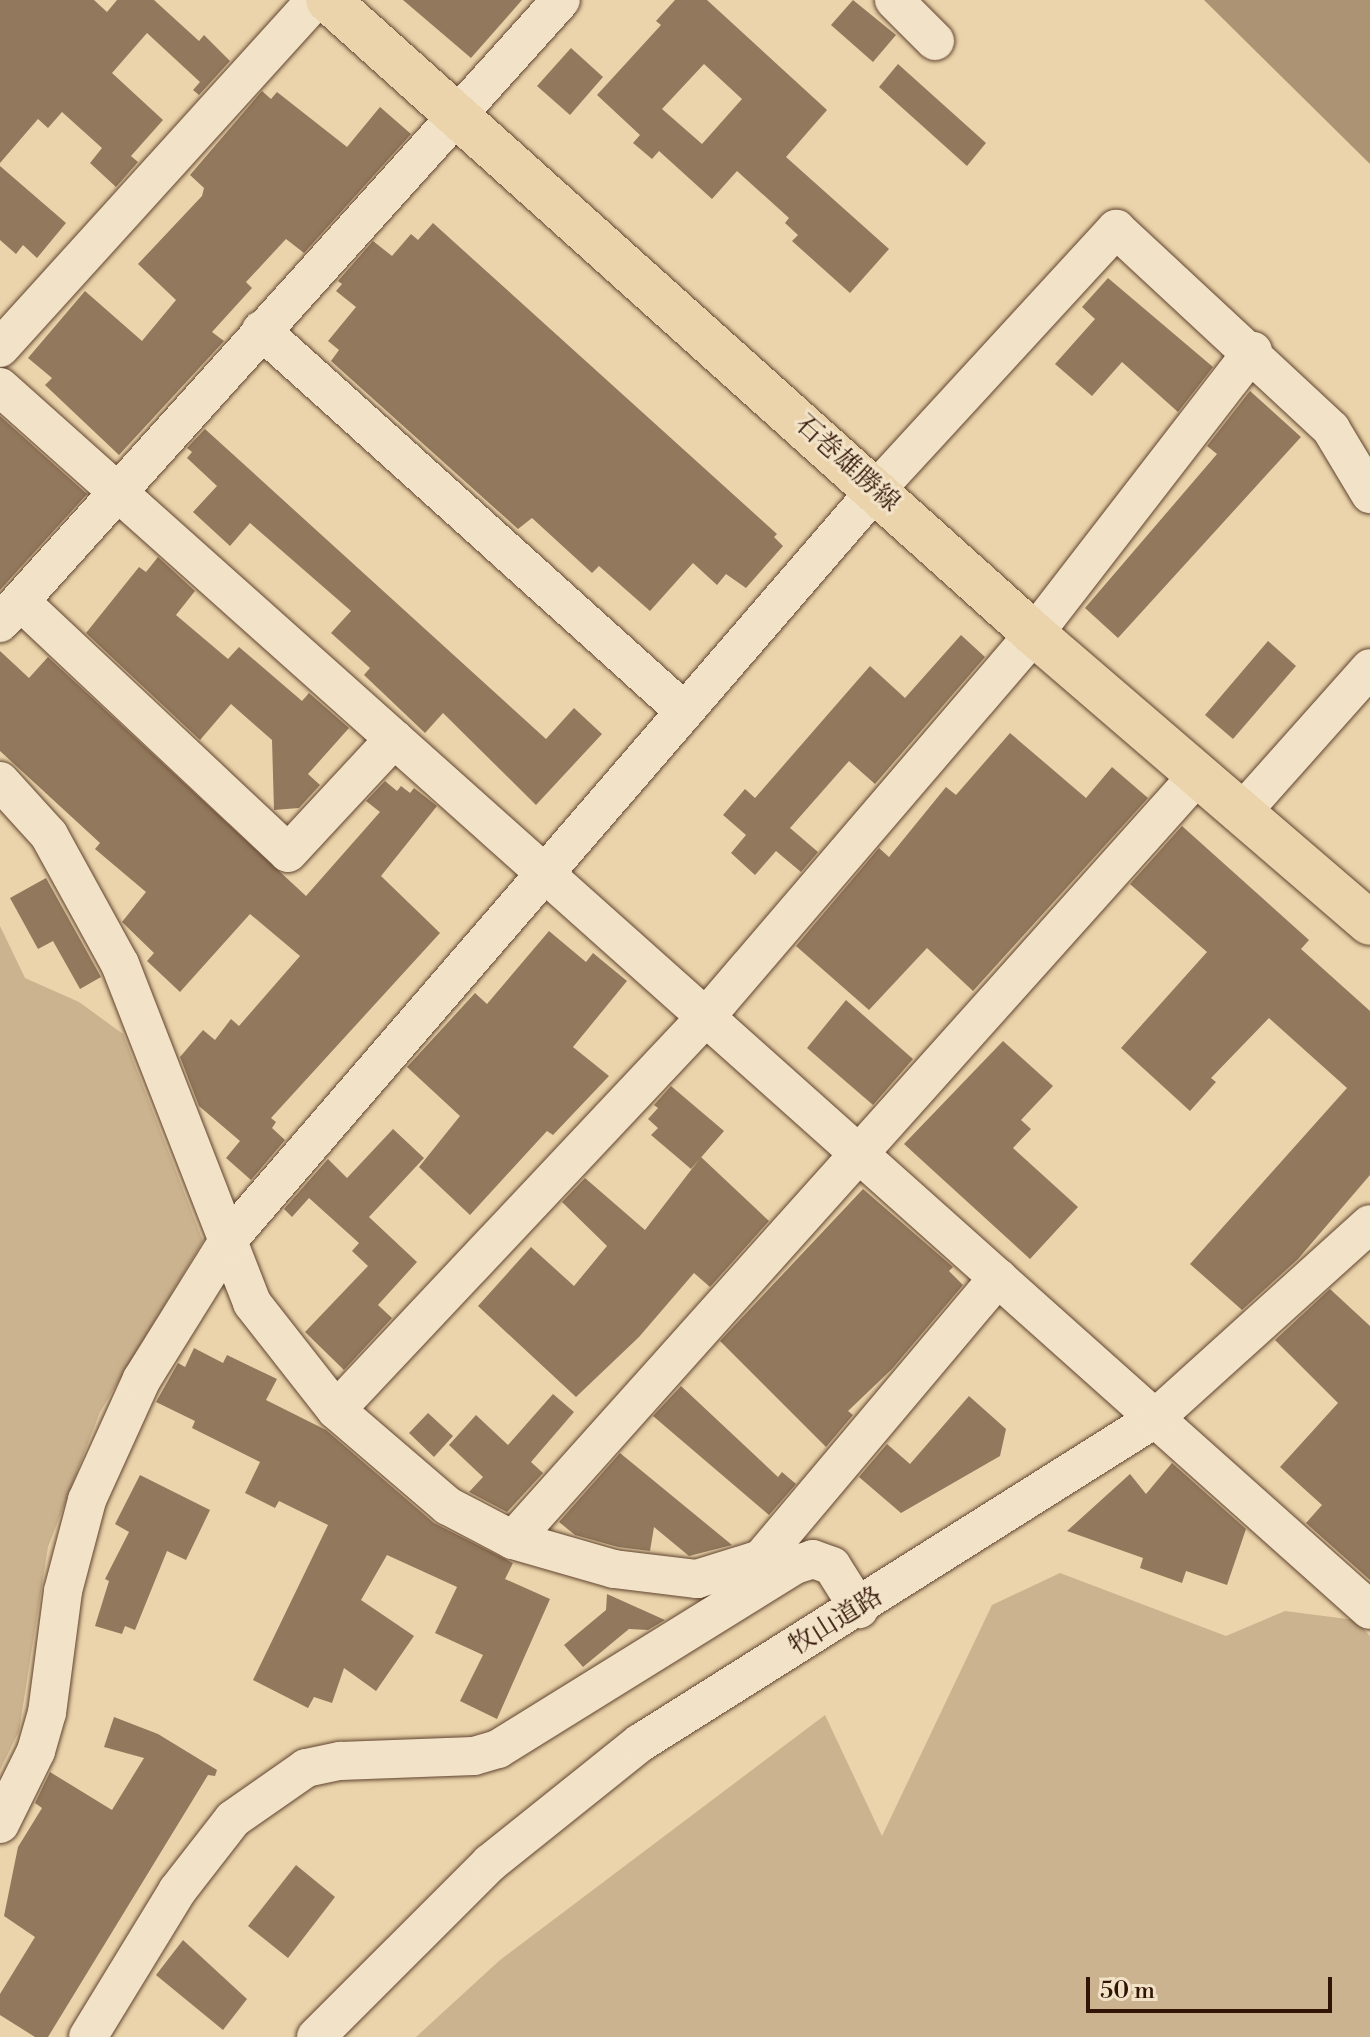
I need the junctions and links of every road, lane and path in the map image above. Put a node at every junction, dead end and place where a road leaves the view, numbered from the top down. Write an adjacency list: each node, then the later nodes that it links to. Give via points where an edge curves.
1 (315, 0): 8 (street)
2 (328, 0): 6 (main road, 石巻雄勝線)
3 (561, 0): 6 (street)
4 (894, 0): 5 (street)
5 (935, 41)
6 (456, 115): 7 (street); 11 (main road, 石巻雄勝線)
7 (261, 330): 13 (street); 17 (street)
8 (0, 348)
9 (1253, 351): 11 (street, via 1116,229); 12 (street, via 1331,429); 15 (street)
10 (0, 387): 13 (street)
11 (876, 490): 15 (main road, 石巻雄勝線); 17 (street)
12 (1370, 494)
13 (118, 495): 14 (street); 18 (street)
14 (10, 613): 18 (street, via 288,853)
15 (1034, 634): 19 (main road, 石巻雄勝線); 24 (street)
16 (1370, 668): 21 (street)
17 (684, 711): 22 (street)
18 (394, 739): 22 (street)
19 (1197, 776): 21 (main road, 石巻雄勝線); 25 (street)
20 (0, 781): 27 (street, via 49,835 120,964)
21 (1241, 813): 23 (main road, 石巻雄勝線)
22 (545, 873): 24 (street); 27 (street)
23 (1370, 923)
24 (704, 1019): 25 (street); 29 (street)
25 (858, 1152): 28 (street); 31 (street)
26 (1370, 1224): 30 (street, 牧山道路)
27 (229, 1239): 29 (street, via 252,1303); 34 (street, via 142,1379 87,1500 63,1591 47,1713 36,1751)
28 (998, 1278): 30 (street); 31 (street, via 761,1559 697,1579 588,1564)
29 (336, 1410): 31 (street, via 448,1506)
30 (1153, 1420): 32 (street, 牧山道路); 33 (street)
31 (513, 1540)
32 (859, 1609): 35 (street, via 832,1566 813,1559 795,1565 498,1749 474,1756 340,1761 306,1768 233,1819 177,1891); 36 (street, 牧山道路, via 640,1743 490,1863)
33 (1370, 1610)
34 (0, 1824)
35 (88, 2037)
36 (316, 2037)

